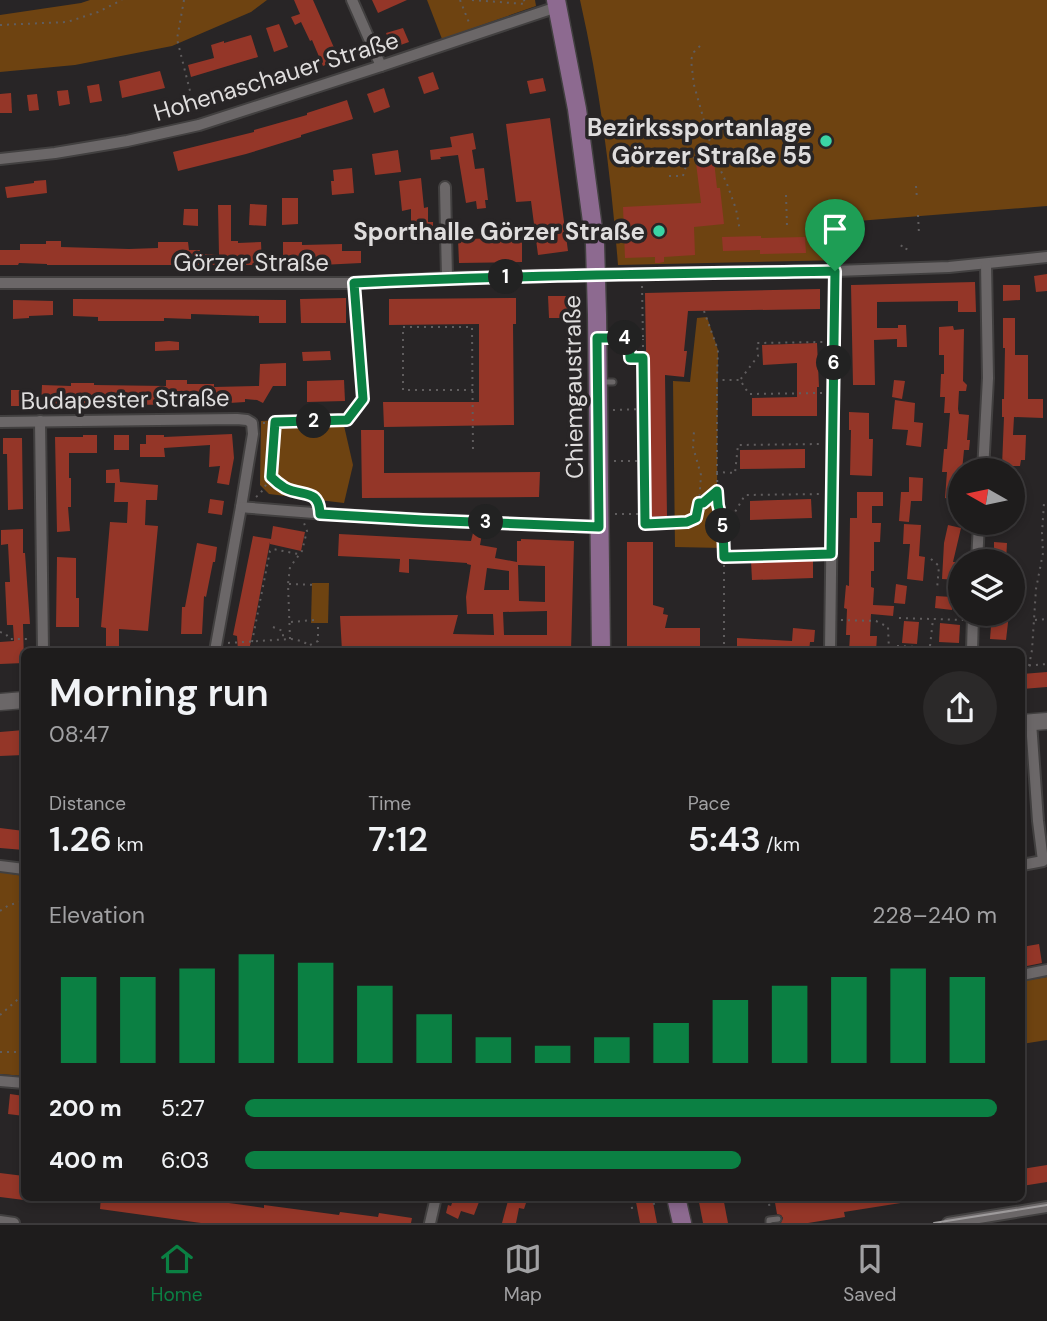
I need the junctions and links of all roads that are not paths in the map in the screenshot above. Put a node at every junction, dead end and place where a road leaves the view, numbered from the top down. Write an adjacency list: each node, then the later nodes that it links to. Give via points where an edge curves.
1 (352, 0): 3 (street)
2 (557, 3): 3 (street, Hohenaschauer Straße); 9 (main road, Chiemgaustraße, via 591,204)
3 (381, 66): 4 (street, Hohenaschauer Straße, via 199,125 127,141)
4 (0, 159)
5 (445, 187): 10 (street)
6 (1047, 257): 7 (street, Görzer Straße)
7 (986, 264): 8 (street, Görzer Straße); 14 (street)
8 (835, 271): 9 (street, Görzer Straße); 21 (street)
9 (596, 275): 10 (street, Görzer Straße); 16 (main road, Chiemgaustraße, via 605,338)
10 (447, 278): 11 (street, Görzer Straße, via 354,283)
11 (0, 283)
12 (40, 421): 13 (street, Budapester Straße); 15 (street, Budapester Straße, via 247,420 253,434); 18 (street)
13 (0, 422)
14 (984, 458)
15 (242, 507): 16 (street); 19 (street)
16 (599, 527): 20 (main road, Chiemgaustraße)
17 (973, 626): 22 (street)
18 (43, 648)
19 (216, 648)
20 (601, 648)
21 (830, 648)
22 (972, 648)
23 (21, 700): 24 (street)
24 (0, 702)
25 (1033, 722): 26 (street, via 1043,861)
26 (1025, 864)
27 (0, 866): 28 (street)
28 (21, 869)
29 (1047, 970): 30 (street)
30 (1025, 974)
31 (0, 1081): 32 (street)
32 (21, 1083)
33 (435, 1201): 39 (street)
34 (677, 1201): 40 (main road)
35 (1047, 1207): 42 (street)
36 (778, 1219): 41 (lane)
37 (0, 1221): 38 (street)
38 (14, 1223)
39 (430, 1223)
40 (682, 1223)
41 (769, 1223)
42 (948, 1223)

